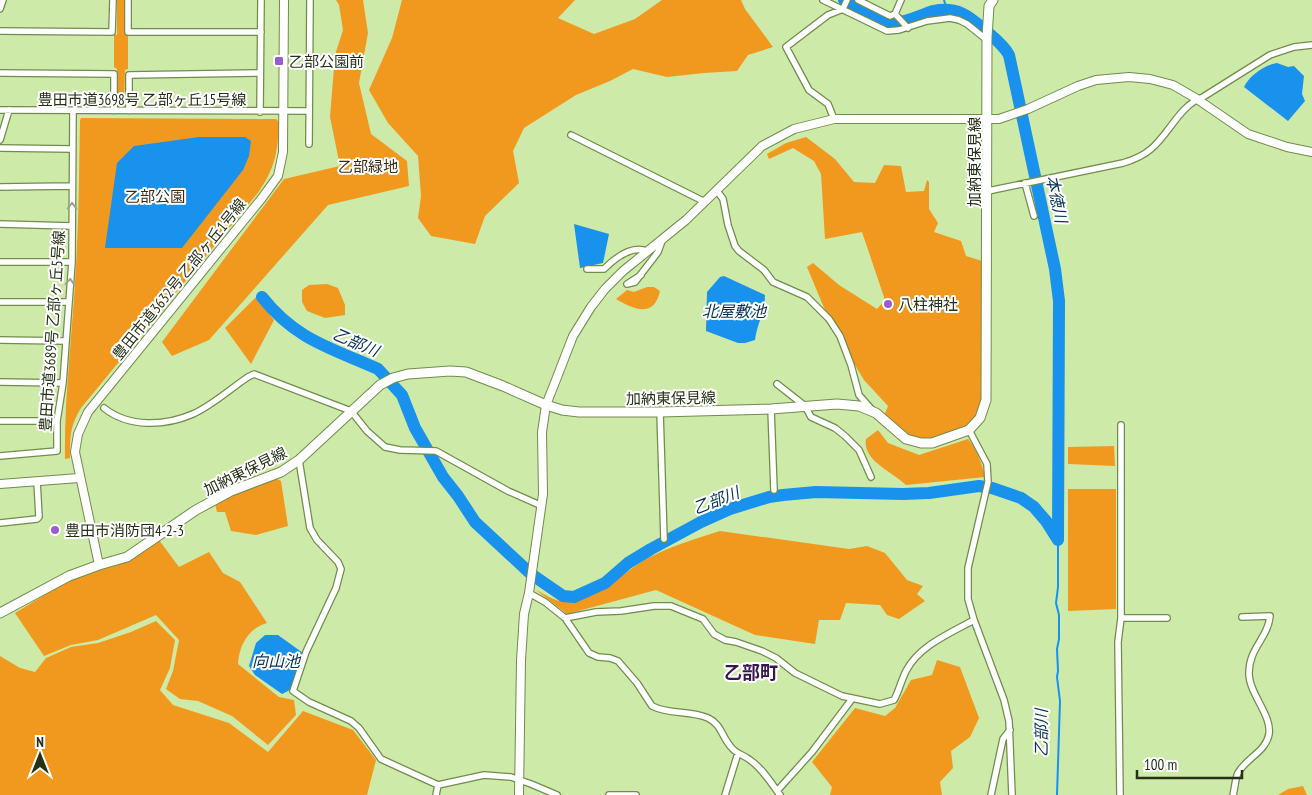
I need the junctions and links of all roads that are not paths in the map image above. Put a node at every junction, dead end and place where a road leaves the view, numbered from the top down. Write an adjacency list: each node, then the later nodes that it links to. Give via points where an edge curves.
1 (3, 0): 13 (street)
2 (112, 0): 16 (street, via 112,32)
3 (128, 0): 17 (street, via 128,32)
4 (261, 0): 17 (street)
5 (284, 0): 30 (street, 豊田市道3632号 乙部ヶ丘1号線)
6 (310, 0): 28 (street)
7 (823, 0): 12 (street)
8 (847, 0): 12 (street)
9 (858, 0): 14 (street, via 890,16)
10 (901, 0): 14 (street)
11 (988, 2): 18 (main road, 加納東保見線)
12 (843, 8): 15 (street, via 887,31); 31 (street, via 828,15 786,47 809,90 828,104)
13 (0, 9)
14 (895, 14): 15 (street)
15 (908, 28): 18 (street, via 950,18)
16 (0, 31)
17 (260, 32): 20 (street)
18 (988, 35): 32 (main road, 加納東保見線)
19 (1312, 45): 22 (street, via 1270,55)
20 (260, 73): 27 (street, via 129,75); 29 (street)
21 (0, 74): 26 (street, via 114,74)
22 (1197, 99): 32 (street, via 1157,80 1117,77 1096,80 1028,109 999,119); 38 (street, via 1248,134); 39 (street, via 1143,155 1123,163)
23 (0, 110): 24 (street, 豊田市道3698号 乙部ヶ丘15号線)
24 (9, 110): 25 (street, 豊田市道3698号 乙部ヶ丘15号線); 34 (street)
25 (73, 111): 26 (street, 豊田市道3698号 乙部ヶ丘15号線); 37 (street, 豊田市道3689号 乙部ヶ丘5号線)
26 (114, 111): 27 (street, 豊田市道3698号 乙部ヶ丘15号線)
27 (129, 111): 29 (street, 豊田市道3698号 乙部ヶ丘15号線)
28 (309, 111): 30 (street, 豊田市道3698号 乙部ヶ丘15号線); 35 (street)
29 (260, 112): 30 (street, 豊田市道3698号 乙部ヶ丘15号線)
30 (285, 112): 75 (street, 豊田市道3632号 乙部ヶ丘1号線, via 284,152 278,176 88,412 78,434 75,452)
31 (834, 119): 32 (street); 42 (street, via 803,125 768,142)
32 (988, 119): 43 (main road, 加納東保見線)
33 (571, 135): 44 (street)
34 (0, 140)
35 (309, 144)
36 (0, 148): 37 (street)
37 (72, 149): 40 (street, 豊田市道3689号 乙部ヶ丘5号線)
38 (1312, 152)
39 (1025, 183): 43 (street); 45 (street)
40 (72, 186): 41 (street); 47 (street, 豊田市道3689号 乙部ヶ丘5号線, one-way to 40)
41 (0, 187)
42 (718, 191): 44 (street); 67 (street, via 738,251 764,270 773,282 807,298 829,319 852,365 859,395)
43 (988, 192): 71 (main road, 加納東保見線, via 986,400 980,418)
44 (705, 202): 48 (street)
45 (1034, 216)
46 (0, 224): 47 (street)
47 (72, 226): 51 (street, 豊田市道3689号 乙部ヶ丘5号線)
48 (662, 241): 49 (street); 53 (street)
49 (647, 251): 52 (street, via 636,248 614,259 604,269); 61 (street, via 605,289 591,308 573,336)
50 (0, 262): 51 (street)
51 (72, 262): 55 (street, 豊田市道3689号 乙部ヶ丘5号線, one-way to 51)
52 (587, 269)
53 (641, 275)
54 (0, 302): 55 (street)
55 (69, 302): 57 (street, 豊田市道3689号 乙部ヶ丘5号線)
56 (0, 340): 57 (street)
57 (66, 341): 59 (street, 豊田市道3689号 乙部ヶ丘5号線)
58 (0, 382): 59 (street)
59 (62, 384): 69 (street, 豊田市道3689号 乙部ヶ丘5号線)
60 (777, 384): 62 (street)
61 (546, 405): 65 (main road, 加納東保見線, via 466,372 450,370 393,378); 66 (main road, 加納東保見線, via 579,412); 79 (street, via 542,432)
62 (805, 406): 64 (main road, 加納東保見線); 67 (main road, 加納東保見線, via 859,406); 74 (street, via 811,417 835,428 859,450)
63 (104, 408): 65 (street, via 120,418 138,423 163,422 193,414 254,374)
64 (771, 409): 66 (main road, 加納東保見線); 78 (street)
65 (351, 411): 73 (main road, 加納東保見線); 79 (street, via 367,432 385,447 436,451)
66 (660, 412): 81 (street)
67 (876, 413): 71 (main road, 加納東保見線, via 906,439 921,444)
68 (0, 421): 69 (street)
69 (57, 421): 72 (street, 豊田市道3689号 乙部ヶ丘5号線, via 57,451)
70 (1121, 425): 87 (street)
71 (969, 430): 89 (street, via 987,464 988,482 968,568 968,599)
72 (0, 456)
73 (299, 460): 82 (main road, 加納東保見線, via 281,472 231,491 194,511 128,557); 94 (street, via 310,528 341,569 293,691 351,721 381,758)
74 (871, 477)
75 (79, 478): 76 (street); 82 (street, 豊田市道3632号 乙部ヶ丘1号線)
76 (37, 481): 77 (street); 80 (street, via 39,517)
77 (0, 484)
78 (774, 490)
79 (542, 506): 83 (street)
80 (0, 522)
81 (664, 539)
82 (99, 565): 84 (main road, 加納東保見線, via 69,576)
83 (529, 593): 86 (street); 93 (street, via 522,637)
84 (0, 612)
85 (1242, 617): 105 (street, via 1270,616 1269,626 1253,652 1249,676 1267,720 1269,735 1262,749 1238,773)
86 (565, 618): 90 (street, via 670,606 703,619 714,634 725,640 762,651 795,673); 92 (street, via 589,653 618,661 652,706 711,719)
87 (1121, 618): 88 (street); 104 (street, via 1118,642)
88 (1167, 618)
89 (974, 620): 90 (street, via 915,657 894,700 880,704); 91 (street, via 1004,700)
90 (852, 699): 95 (street)
91 (1010, 730): 102 (street, via 1003,739); 103 (street)
92 (738, 753): 95 (street, via 761,769); 101 (street)
93 (521, 780): 94 (street, via 484,775); 97 (street); 98 (street)
94 (438, 785): 96 (street)
95 (778, 793)
96 (436, 795)
97 (519, 795)
98 (557, 795)
99 (609, 795): 100 (street)
100 (636, 795)
101 (725, 795)
102 (991, 795)
103 (1012, 795)
104 (1120, 795)
105 (1233, 795)

